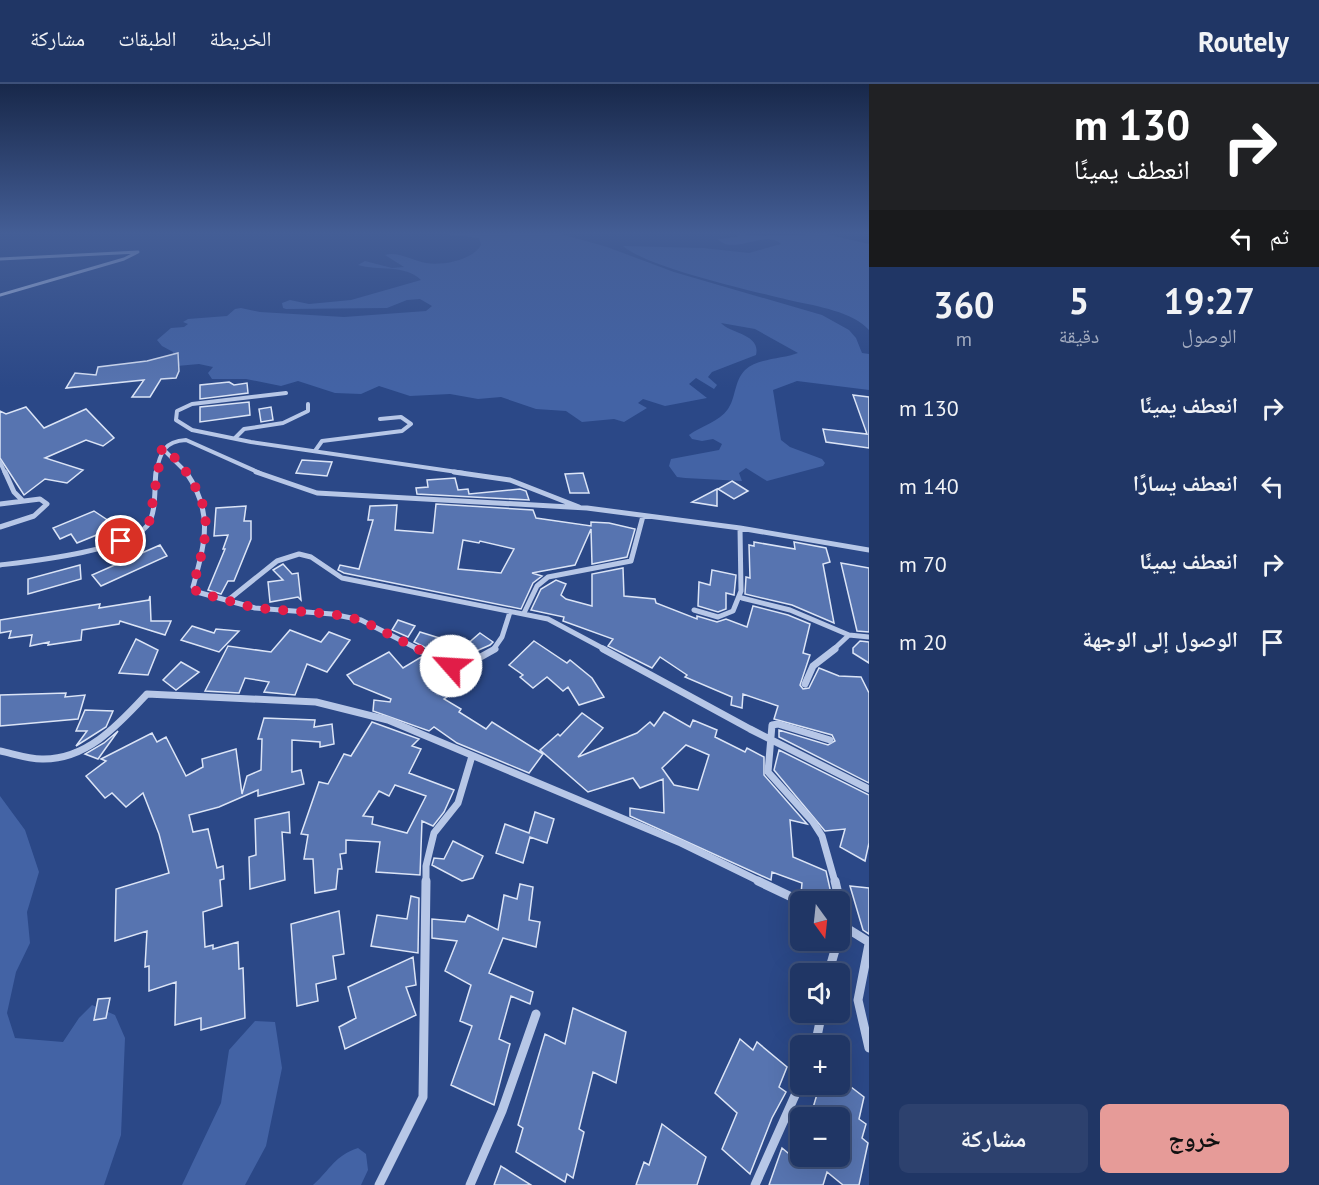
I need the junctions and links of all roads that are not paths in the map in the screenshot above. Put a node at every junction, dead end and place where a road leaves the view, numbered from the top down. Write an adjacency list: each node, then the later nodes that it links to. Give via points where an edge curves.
1 (33, 285): 2 (street)
2 (0, 295)
3 (286, 393): 6 (street, via 192,404 175,415 182,426)
4 (308, 404): 6 (street, via 308,411 287,422 244,429)
5 (380, 419): 8 (street, via 401,417 411,424 402,431 322,441)
6 (234, 438): 8 (street)
7 (162, 448): 12 (street, via 172,440 186,440 277,481 317,493); 17 (street, via 151,518 142,531 94,548); 19 (street, via 185,470 205,508 205,546 193,587 206,596)
8 (315, 451): 12 (street, via 510,480)
9 (0, 462): 10 (street)
10 (22, 500): 11 (street); 14 (street, via 45,500 47,504 34,516)
11 (0, 504)
12 (581, 508): 13 (street)
13 (643, 516): 15 (street); 22 (street, via 631,561 548,577 537,586)
14 (0, 527)
15 (740, 528): 16 (street); 18 (street)
16 (869, 550)
17 (0, 565)
18 (742, 597): 20 (street, via 729,616); 23 (street, via 790,610)
19 (226, 601): 21 (street, via 292,554 311,557 342,578); 21 (street, via 361,620 451,666 494,651 503,640)
20 (694, 610)
21 (510, 612): 22 (street)
22 (525, 613): 26 (street, via 575,631)
23 (849, 634): 24 (street); 25 (street, via 839,646 815,659)
24 (869, 637)
25 (805, 684)
26 (771, 739): 27 (street, via 771,726 776,724); 30 (street); 31 (street, via 768,772 822,836)
27 (830, 740)
28 (0, 752): 29 (street, via 44,759 82,751 117,726 147,694 316,702 388,720)
29 (472, 756): 32 (street, via 681,843); 38 (street, via 458,803 434,833 426,866 423,1097)
30 (869, 789)
31 (840, 891)
32 (790, 896)
33 (850, 931): 34 (street)
34 (869, 943): 36 (street, via 858,1000)
35 (536, 1014): 39 (street, via 502,1111)
36 (869, 1048)
37 (795, 1095): 40 (street)
38 (379, 1185)
39 (470, 1185)
40 (755, 1185)

